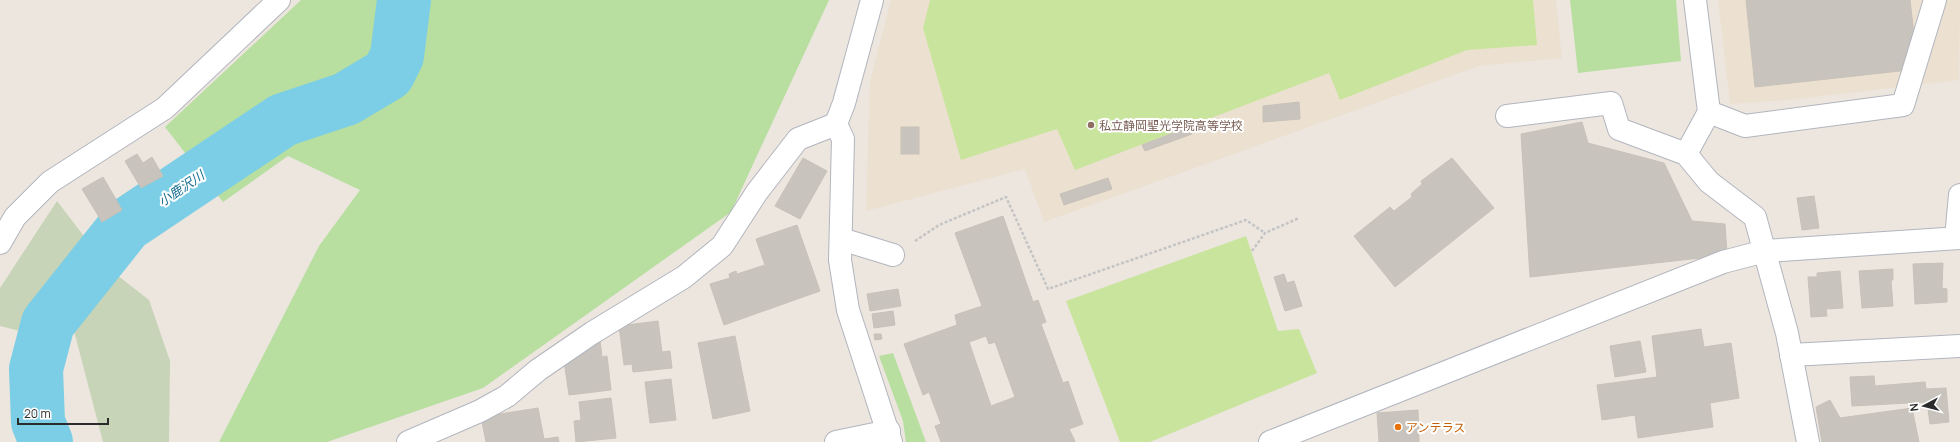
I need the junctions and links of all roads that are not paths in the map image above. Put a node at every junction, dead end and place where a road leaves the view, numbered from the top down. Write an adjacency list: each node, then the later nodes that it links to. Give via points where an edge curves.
1 (279, 0): 12 (street, via 165,108 50,182 15,217)
2 (872, 0): 7 (street)
3 (1695, 0): 5 (street)
4 (1935, 0): 5 (street, via 1903,105 1745,126)
5 (1709, 112): 8 (street)
6 (1507, 116): 8 (street, via 1612,103 1619,129)
7 (836, 124): 11 (street, via 843,139); 18 (street, via 798,139 757,192 722,246 684,277 592,333 538,370 506,396 480,411)
8 (1686, 154): 13 (street, via 1709,182 1755,217)
9 (1960, 195): 10 (street)
10 (1958, 238): 13 (street)
11 (841, 239): 14 (street); 17 (street, via 840,260 848,310)
12 (0, 243)
13 (1766, 251): 16 (street); 20 (street, via 1723,262)
14 (893, 256)
15 (1960, 346): 16 (street)
16 (1791, 355): 21 (street)
17 (890, 437): 19 (street)
18 (408, 442)
19 (836, 442)
20 (1270, 442)
21 (1808, 442)

